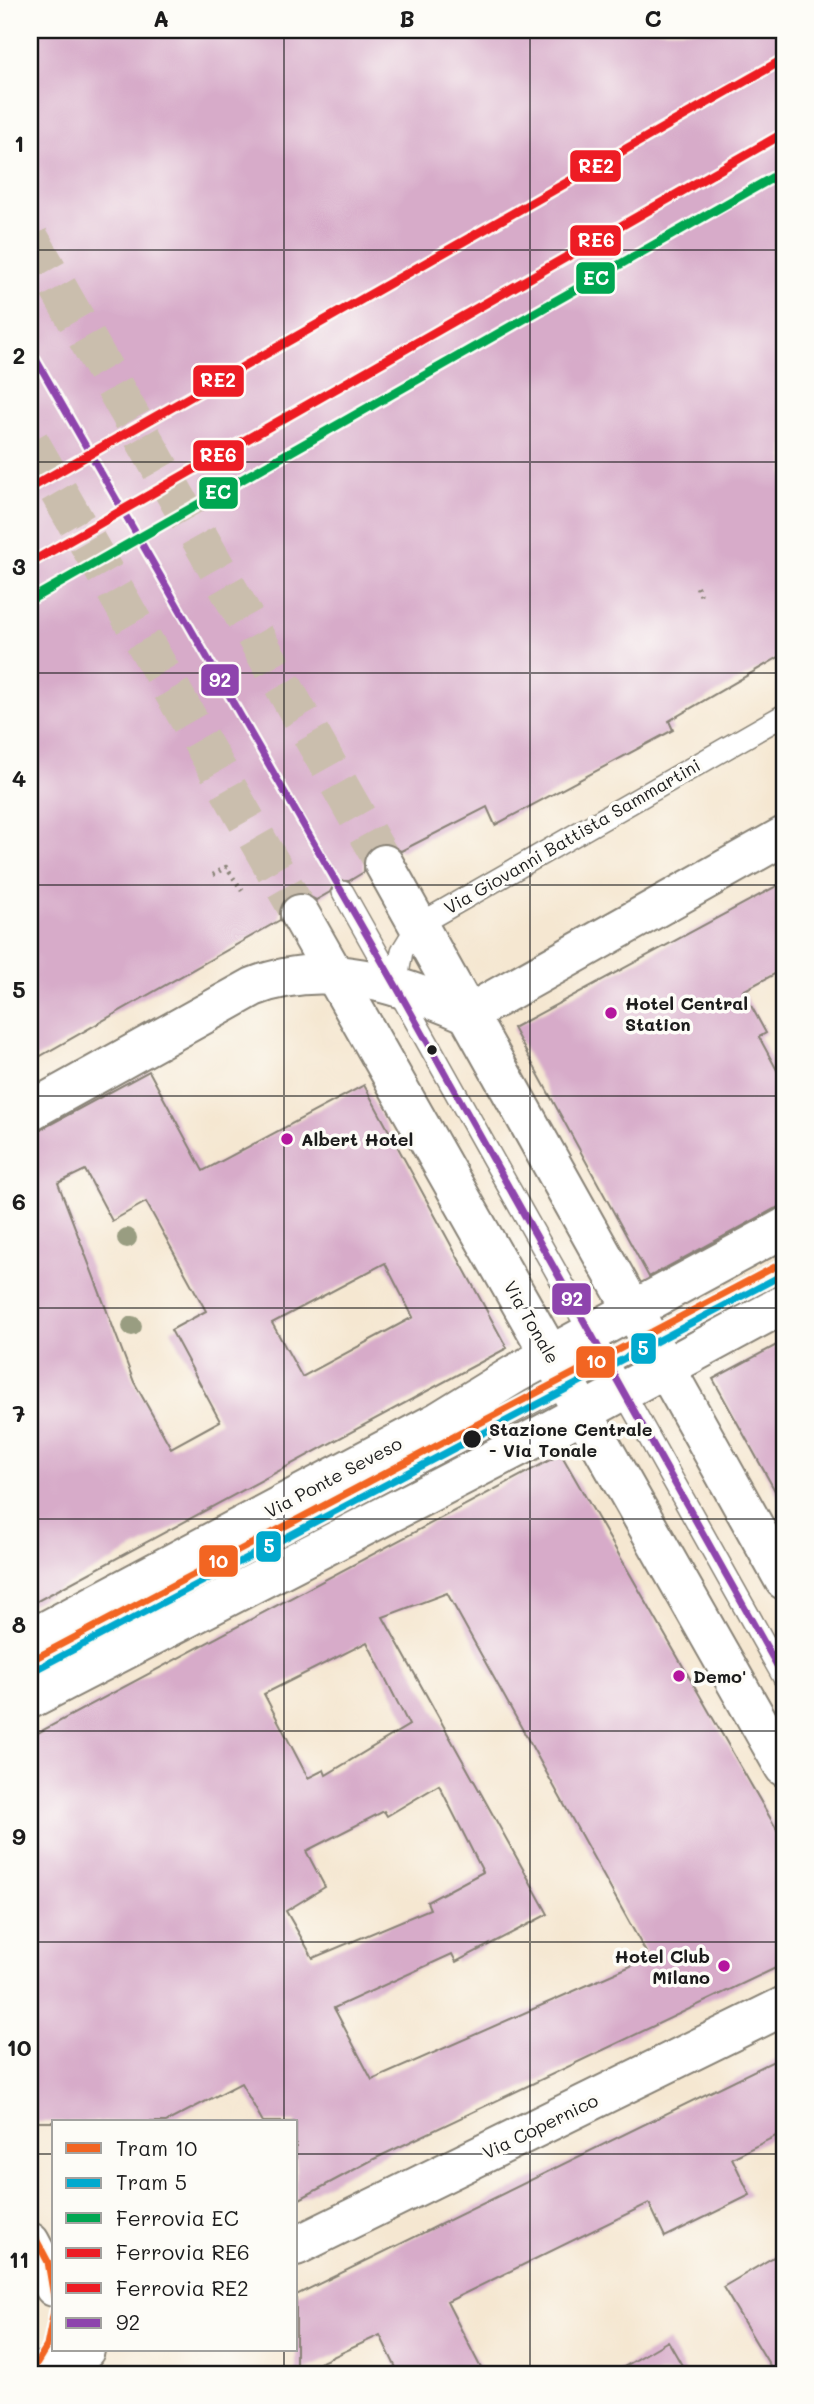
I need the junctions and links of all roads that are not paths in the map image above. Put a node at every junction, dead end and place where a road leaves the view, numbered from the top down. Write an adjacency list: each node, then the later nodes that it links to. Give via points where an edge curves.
1 (784, 715): 6 (lane, Via Giovanni Battista Sammartini)
2 (784, 836): 9 (street)
3 (384, 864): 6 (street)
4 (343, 892): 8 (lane)
5 (300, 914): 7 (street, Via Tonale)
6 (418, 925): 8 (lane, via 402,951); 9 (street)
7 (334, 973): 8 (street); 10 (street, via 267,981); 16 (street, Via Tonale)
8 (396, 986): 9 (street); 15 (lane)
9 (468, 1014): 14 (street)
10 (30, 1111)
11 (784, 1228): 14 (street)
12 (784, 1269): 14 (lane)
13 (784, 1304): 14 (street)
14 (650, 1340): 15 (street, Via Ponte Seveso); 15 (street); 17 (street)
15 (607, 1362): 16 (street, Via Ponte Seveso); 16 (street); 20 (lane)
16 (567, 1384): 18 (street, Via Ponte Seveso, via 427,1427); 19 (lane, Via Ponte Seveso); 21 (street, Via Ponte Seveso); 22 (street, Via Tonale)
17 (784, 1580)
18 (30, 1639)
19 (30, 1668)
20 (784, 1678)
21 (30, 1699)
22 (784, 1767)
23 (784, 2006): 25 (street, Via Copernico)
24 (30, 2242): 26 (street)
25 (298, 2245)
26 (52, 2283)
27 (82, 2352): 29 (street)
28 (87, 2352): 30 (street)
29 (36, 2374)
30 (101, 2374)

